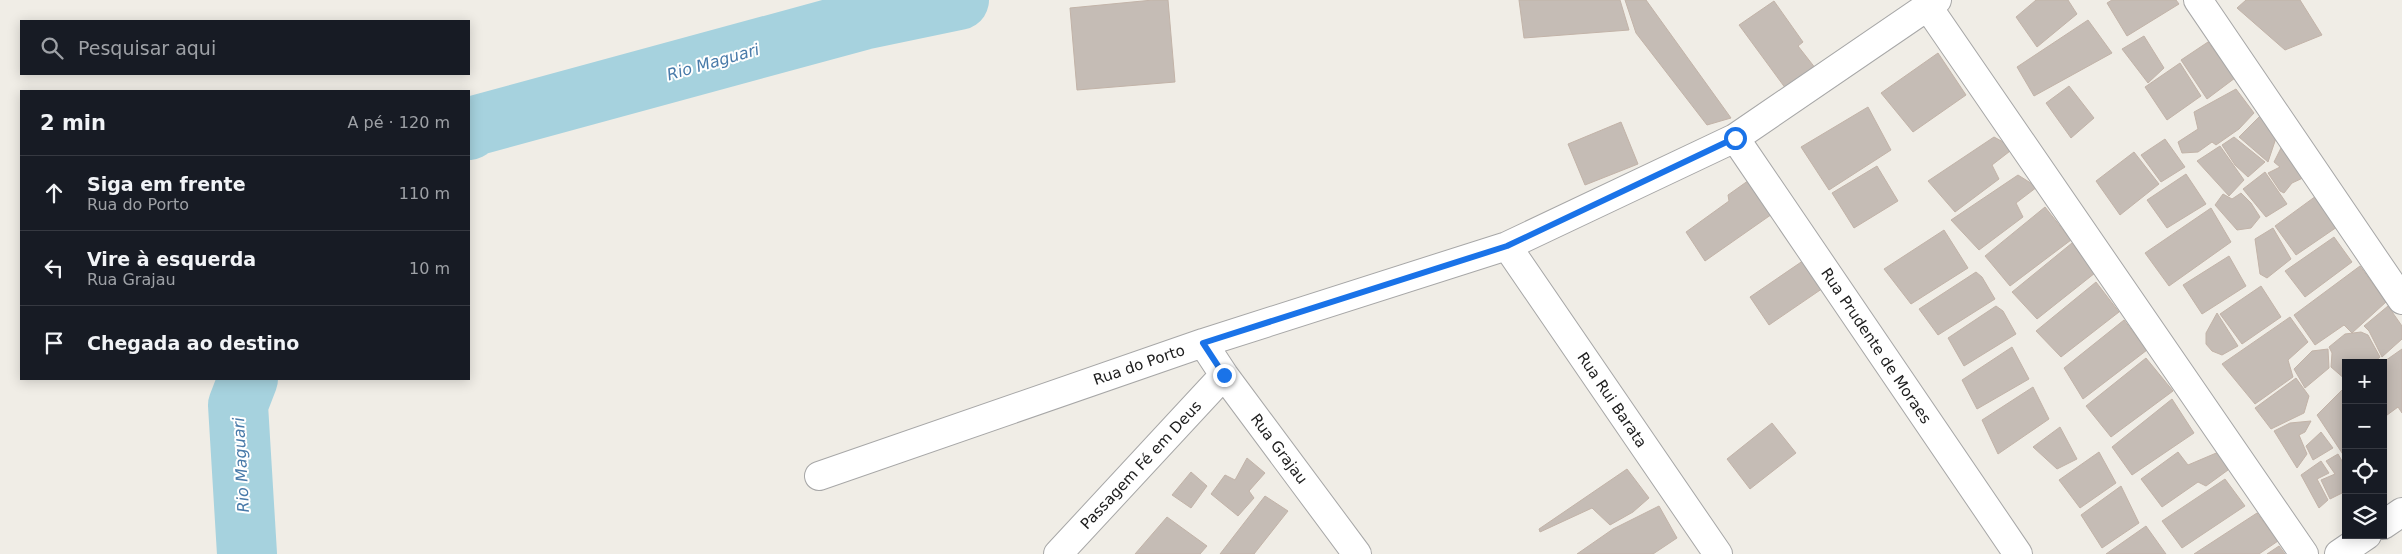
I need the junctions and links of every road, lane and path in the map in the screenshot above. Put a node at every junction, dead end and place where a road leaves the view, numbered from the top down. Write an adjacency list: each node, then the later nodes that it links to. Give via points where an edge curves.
1 (2198, 0): 5 (street)
2 (1933, 4): 3 (street, Rua do Porto); 16 (street)
3 (1735, 138): 4 (street, Rua do Porto); 15 (street, Rua Prudente de Moraes)
4 (1507, 246): 6 (street, Rua do Porto); 14 (street, Rua Rui Barata)
5 (2402, 300)
6 (1203, 343): 7 (street, Rua Grajau); 8 (street, Rua do Porto)
7 (1224, 375): 12 (street, Passagem Fé em Deus); 13 (street, Rua Grajau)
8 (818, 476)
9 (2402, 512): 10 (street)
10 (2387, 521)
11 (2361, 539): 17 (street)
12 (1058, 554)
13 (1357, 554)
14 (1718, 554)
15 (2018, 554)
16 (2304, 554)
17 (2338, 554)

